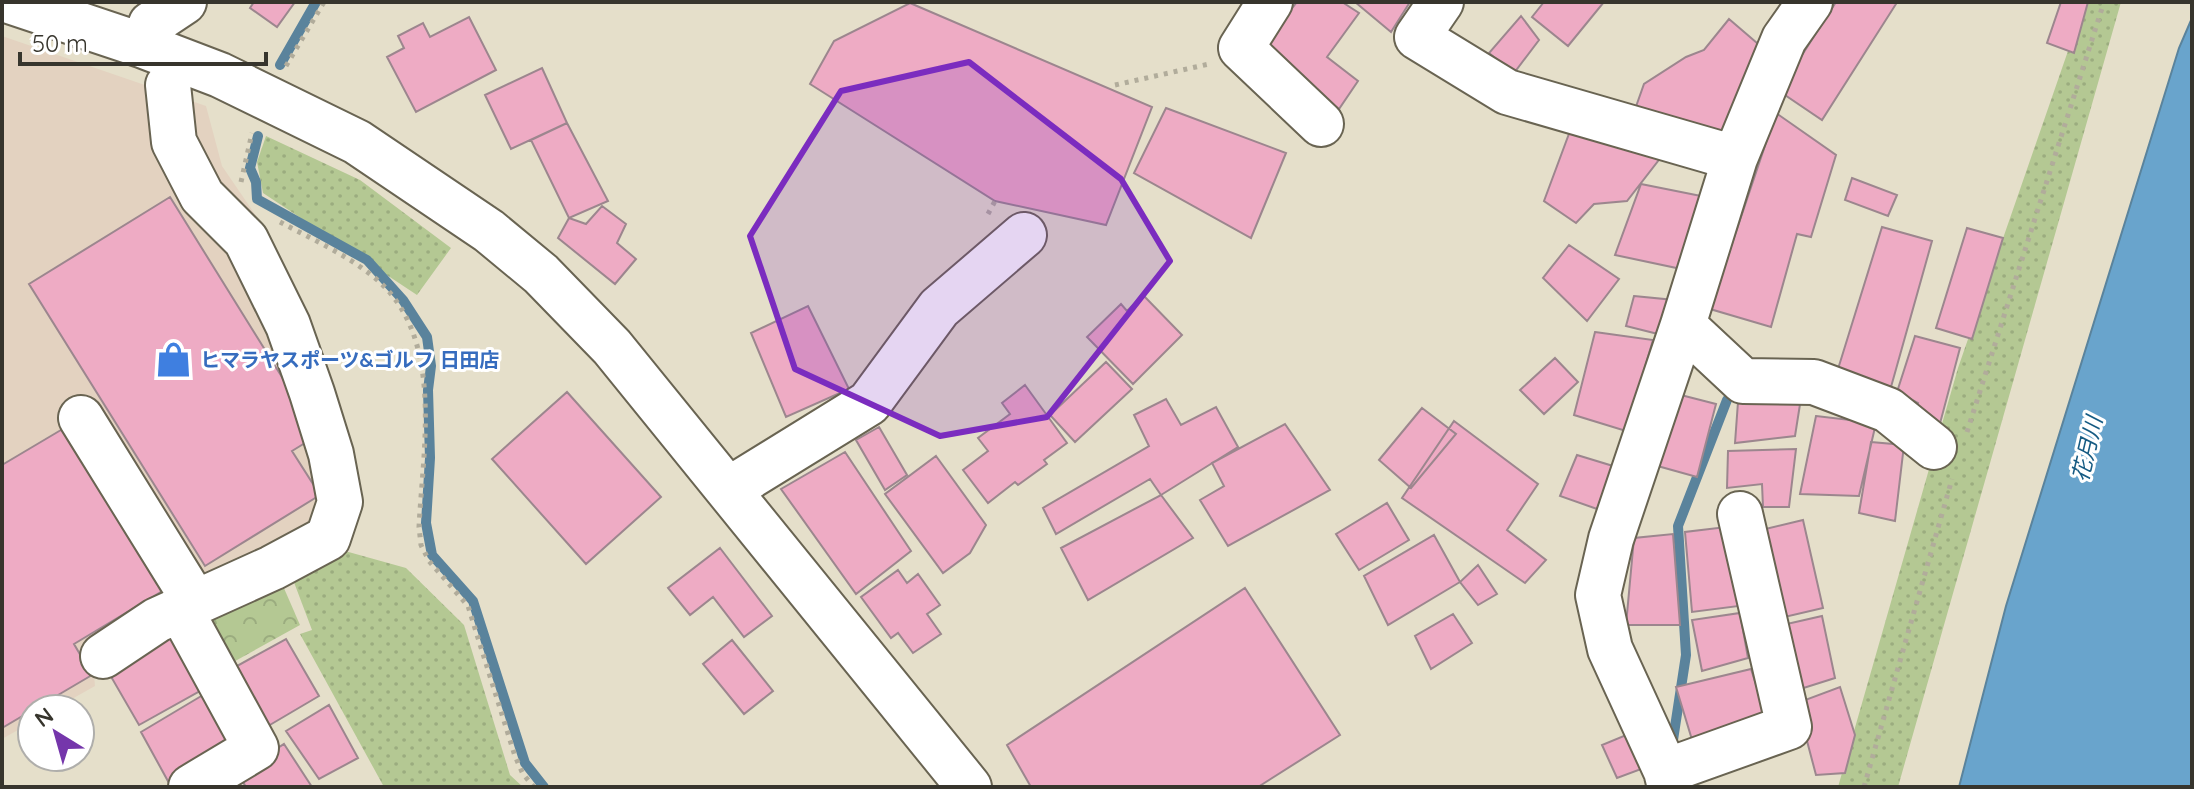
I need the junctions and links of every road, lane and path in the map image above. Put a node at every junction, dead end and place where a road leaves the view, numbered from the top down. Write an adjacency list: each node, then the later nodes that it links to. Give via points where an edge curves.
1 (12, 2): 8 (street)
2 (184, 2): 8 (street, via 151,24)
3 (324, 2): 10 (path)
4 (1270, 2): 9 (street)
5 (1441, 2): 15 (street, via 1417,37 1507,92)
6 (1810, 2): 15 (street, via 1784,39)
7 (2104, 2): 21 (path)
8 (144, 46): 22 (street, via 220,75 357,142 489,231 541,274 612,347)
9 (1241, 48): 12 (path, via 1222,61); 13 (street)
10 (280, 76)
11 (168, 85): 24 (street, via 174,142 202,196 246,240 288,325 331,454 340,502 328,538)
12 (1115, 85)
13 (1321, 124)
14 (253, 131): 16 (path, via 241,182)
15 (1735, 158): 19 (street)
16 (244, 191)
17 (269, 216): 28 (path, via 372,275 408,322 424,373 421,545 468,606 515,756)
18 (1024, 235): 22 (street, via 939,308 869,403)
19 (1683, 325): 21 (street, via 1743,381 1814,382 1888,410); 26 (street, via 1611,539 1598,595 1610,649)
20 (81, 418): 24 (street)
21 (1950, 455): 30 (path)
22 (728, 490): 29 (street)
23 (1740, 514): 26 (street, via 1789,727)
24 (188, 606): 25 (street); 27 (street, via 256,748)
25 (103, 656)
26 (1668, 779)
27 (191, 787)
28 (534, 787)
29 (969, 787)
30 (1864, 787)

